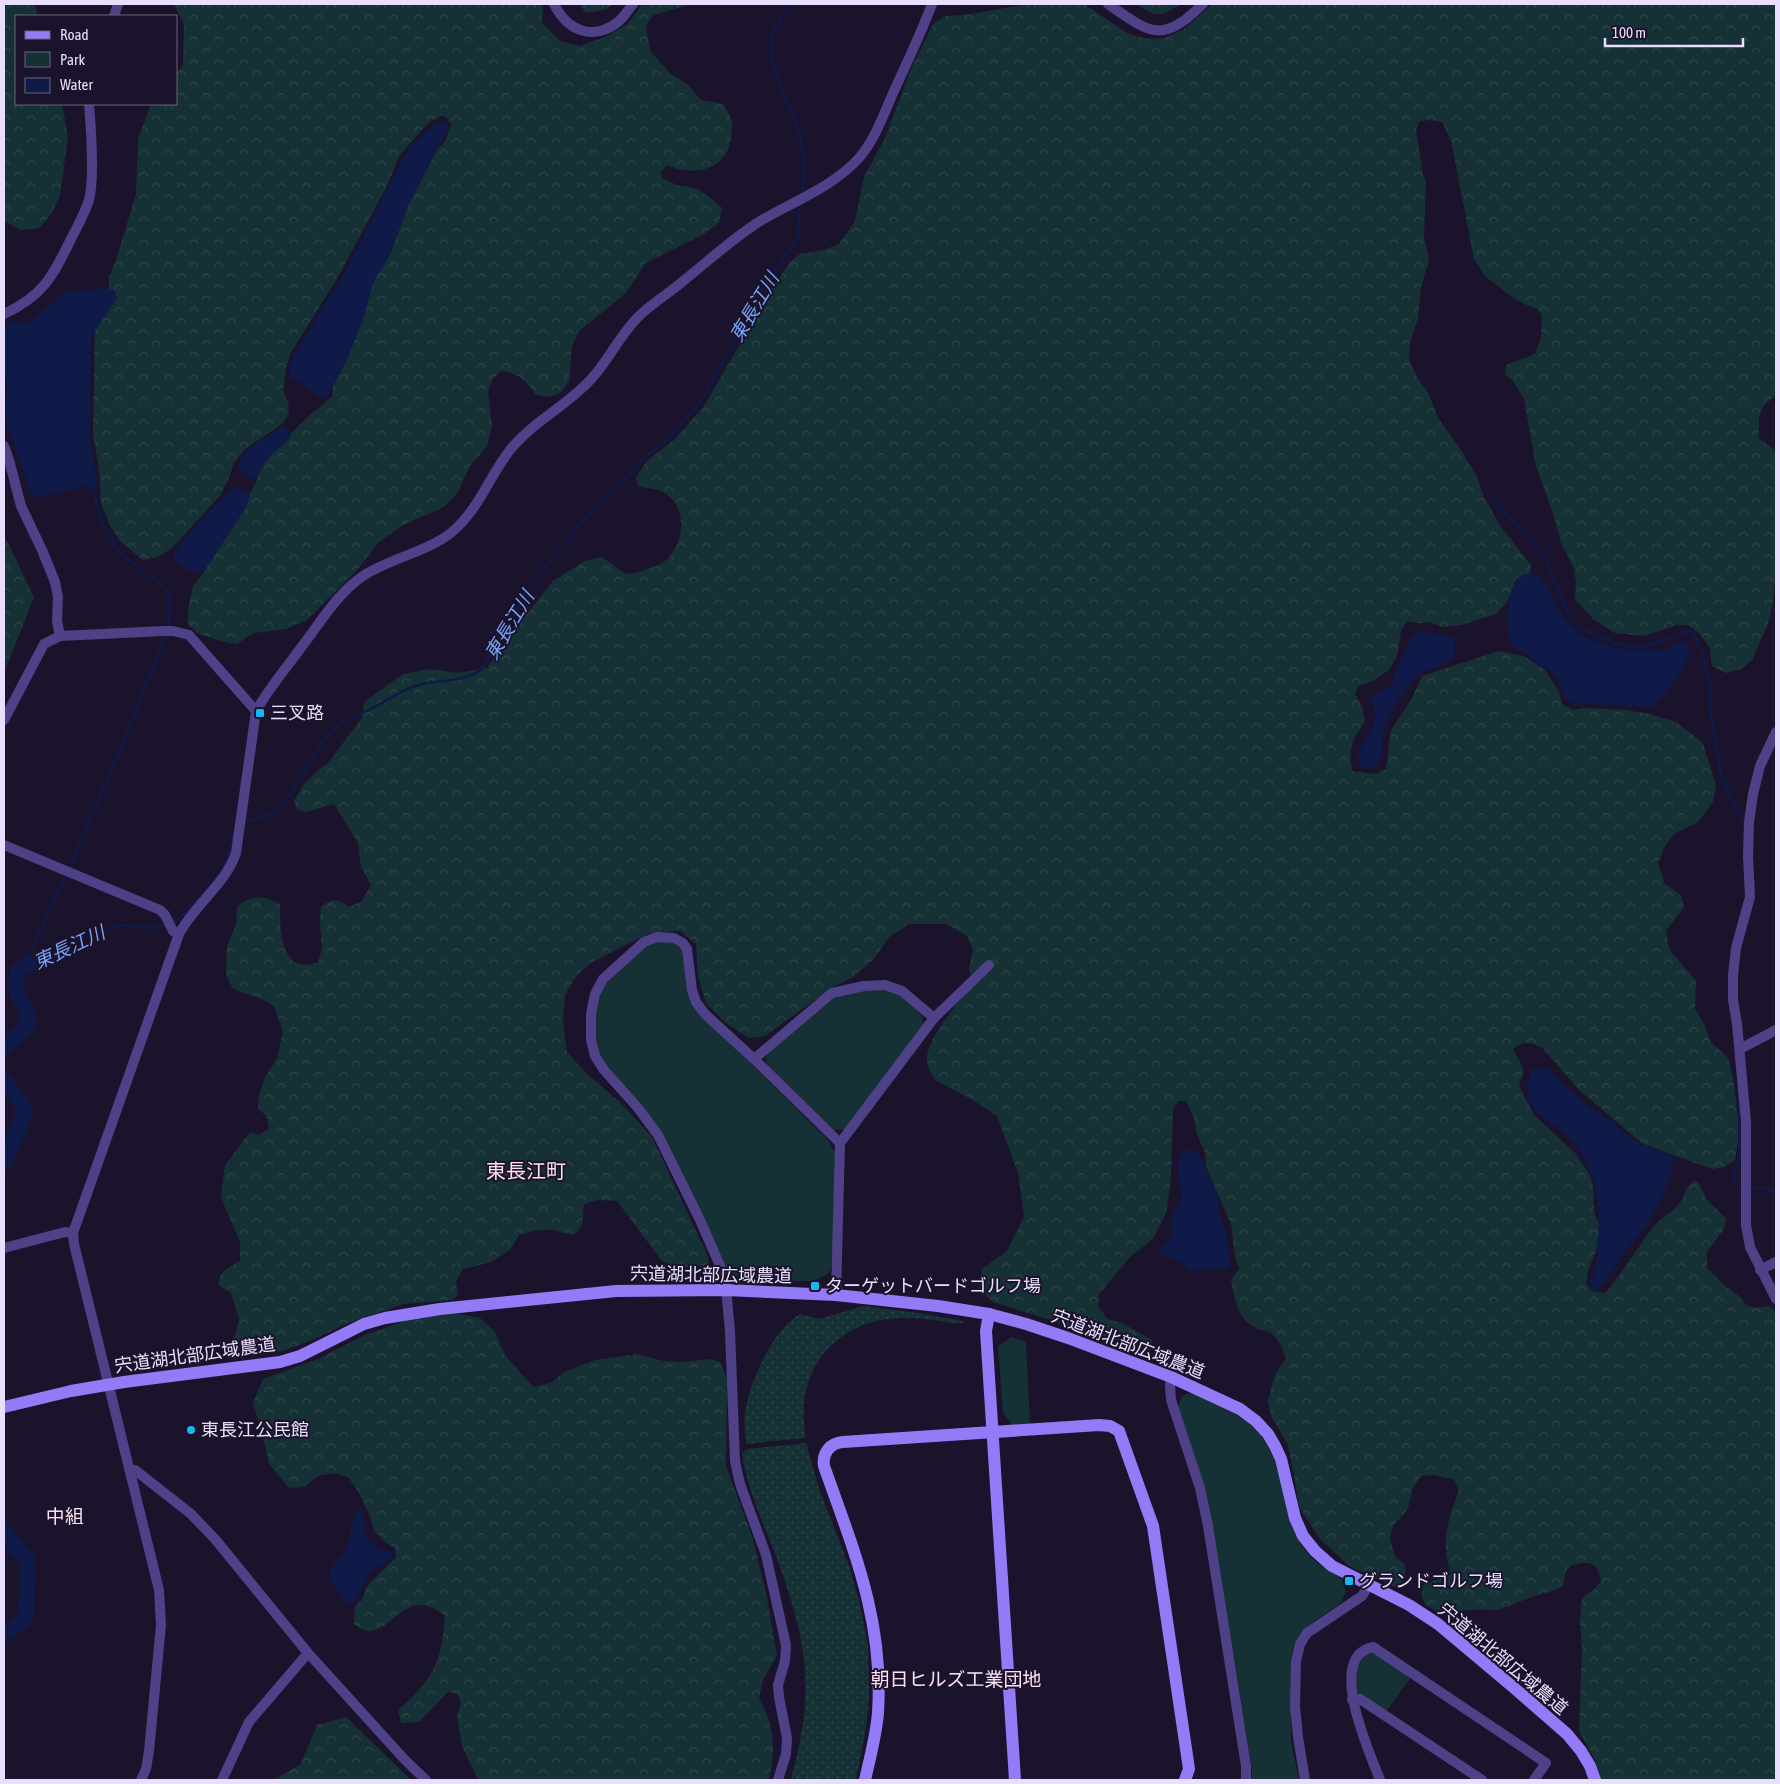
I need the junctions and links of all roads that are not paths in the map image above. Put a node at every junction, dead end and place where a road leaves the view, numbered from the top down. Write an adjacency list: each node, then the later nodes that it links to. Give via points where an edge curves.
1 (554, 4): 2 (street, via 573,27 587,32 604,31 619,22)
2 (633, 4)
3 (932, 4): 10 (street, via 882,118 860,157 844,173 738,237 641,314 592,378 509,451 481,499 450,534 389,562 352,585)
4 (1108, 4): 5 (street, via 1152,30 1168,30 1176,26)
5 (1203, 4)
6 (89, 105): 7 (street, via 89,200 49,280 31,299)
7 (4, 314)
8 (4, 446): 9 (street, via 21,506 55,582)
9 (60, 636): 10 (street, via 173,631 188,635); 11 (street, via 44,644)
10 (256, 711): 14 (street, via 236,853 224,878)
11 (4, 720)
12 (1776, 732): 18 (street, via 1760,766 1749,822 1750,897 1736,948 1733,975)
13 (4, 845): 14 (street, via 160,910 173,931)
14 (179, 934): 21 (street)
15 (989, 965): 16 (street)
16 (934, 1018): 19 (street, via 902,991 885,985 832,993); 20 (street)
17 (1776, 1030): 18 (street)
18 (1740, 1049): 24 (street, via 1746,1122 1746,1225 1750,1247)
19 (754, 1059): 20 (street); 25 (street, via 696,1002 687,949 674,938 657,937 644,942 603,979 595,994 591,1040 595,1056 658,1135 700,1220 725,1277)
20 (840, 1143): 26 (street)
21 (73, 1233): 22 (street, via 65,1232); 30 (street)
22 (4, 1248)
23 (1776, 1262): 24 (street)
24 (1760, 1270): 27 (street)
25 (726, 1290): 26 (street, 宍道湖北部広域農道); 30 (street, 宍道湖北部広域農道, via 616,1291 407,1313 364,1324 300,1356 280,1362); 40 (street, via 735,1461 766,1555 786,1645 778,1685 787,1738)
26 (836, 1295): 28 (street, 宍道湖北部広域農道)
27 (1776, 1299)
28 (989, 1314): 29 (street, 宍道湖北部広域農道, via 1068,1338); 32 (street, via 986,1331)
29 (1171, 1377): 34 (street, 宍道湖北部広域農道, via 1240,1409 1256,1421 1272,1440 1281,1459 1295,1518 1303,1536 1332,1566); 44 (street, via 1171,1400 1200,1488 1208,1526)
30 (108, 1385): 31 (street, 宍道湖北部広域農道); 33 (street)
31 (4, 1407)
32 (993, 1431): 41 (street, via 838,1442 825,1453 824,1466 863,1578 876,1637 878,1713); 42 (street); 43 (street, via 1098,1425 1119,1431 1153,1526 1187,1751 1189,1769)
33 (131, 1471): 35 (street, via 135,1470 191,1514); 37 (street, via 161,1608 150,1741)
34 (1369, 1585): 45 (street, via 1362,1596 1308,1633 1300,1644 1296,1661 1295,1706); 49 (street, 宍道湖北部広域農道, via 1438,1624 1513,1687 1581,1751)
35 (308, 1653): 38 (street, via 249,1722); 39 (street, via 404,1760)
36 (1352, 1700): 46 (street); 47 (street, via 1360,1699); 48 (street, via 1350,1686 1357,1657 1364,1648 1373,1647 1546,1763)
37 (141, 1780)
38 (222, 1780)
39 (426, 1780)
40 (778, 1780)
41 (865, 1780)
42 (1015, 1780)
43 (1185, 1780)
44 (1246, 1780)
45 (1305, 1780)
46 (1381, 1780)
47 (1482, 1780)
48 (1534, 1780)
49 (1595, 1780)

